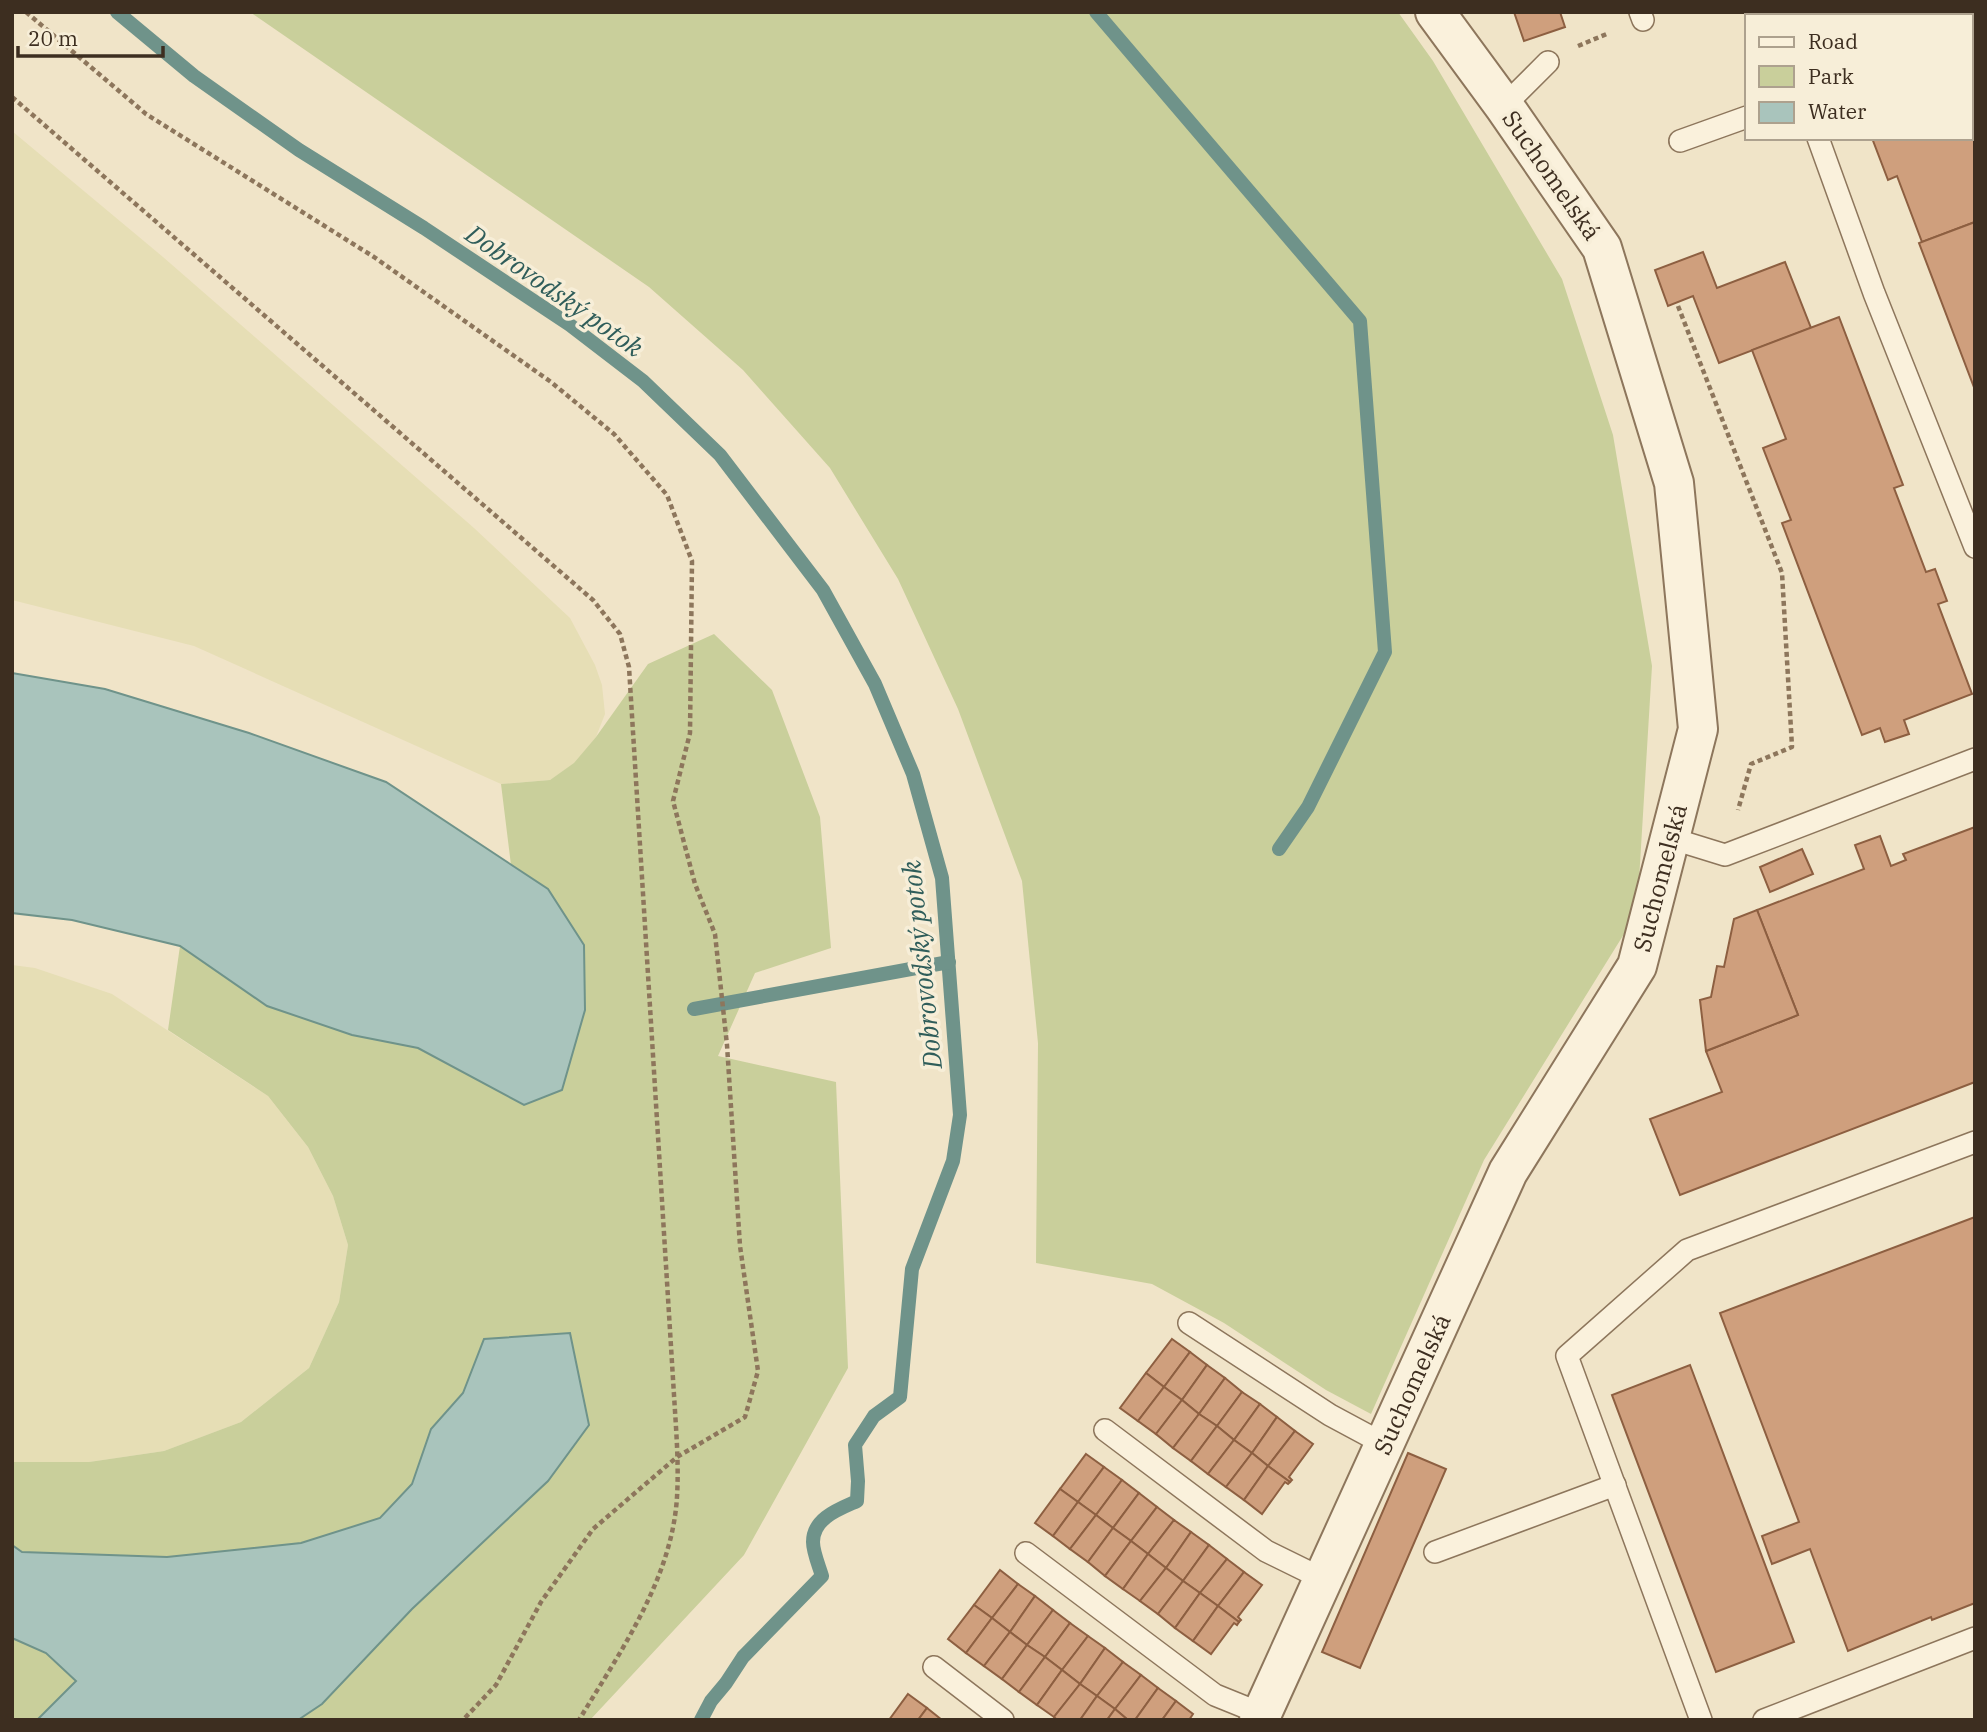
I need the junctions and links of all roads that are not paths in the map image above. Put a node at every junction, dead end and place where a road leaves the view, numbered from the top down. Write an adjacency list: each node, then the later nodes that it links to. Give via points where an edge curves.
1 (1435, 12): 3 (street, Suchomelská)
2 (1548, 62): 3 (lane)
3 (1504, 106): 9 (street, Suchomelská, via 1602,248 1674,483 1698,729)
4 (1745, 118): 6 (lane)
5 (1819, 140): 7 (lane)
6 (1680, 141)
7 (1975, 547)
8 (1975, 759): 9 (lane, via 1725,855)
9 (1670, 838): 13 (street, Suchomelská, via 1637,966 1508,1172)
10 (1975, 1142): 14 (lane, via 1687,1250 1567,1356)
11 (1189, 1323): 13 (lane)
12 (1105, 1430): 17 (lane, via 1266,1551)
13 (1384, 1444): 17 (street, Suchomelská)
14 (1615, 1485): 15 (lane); 22 (lane)
15 (1435, 1552)
16 (1026, 1553): 20 (lane, via 1215,1695)
17 (1323, 1579): 20 (street, Suchomelská)
18 (1975, 1638): 23 (lane)
19 (934, 1667): 21 (lane)
20 (1260, 1717)
21 (1003, 1720)
22 (1701, 1720)
23 (1763, 1720)

